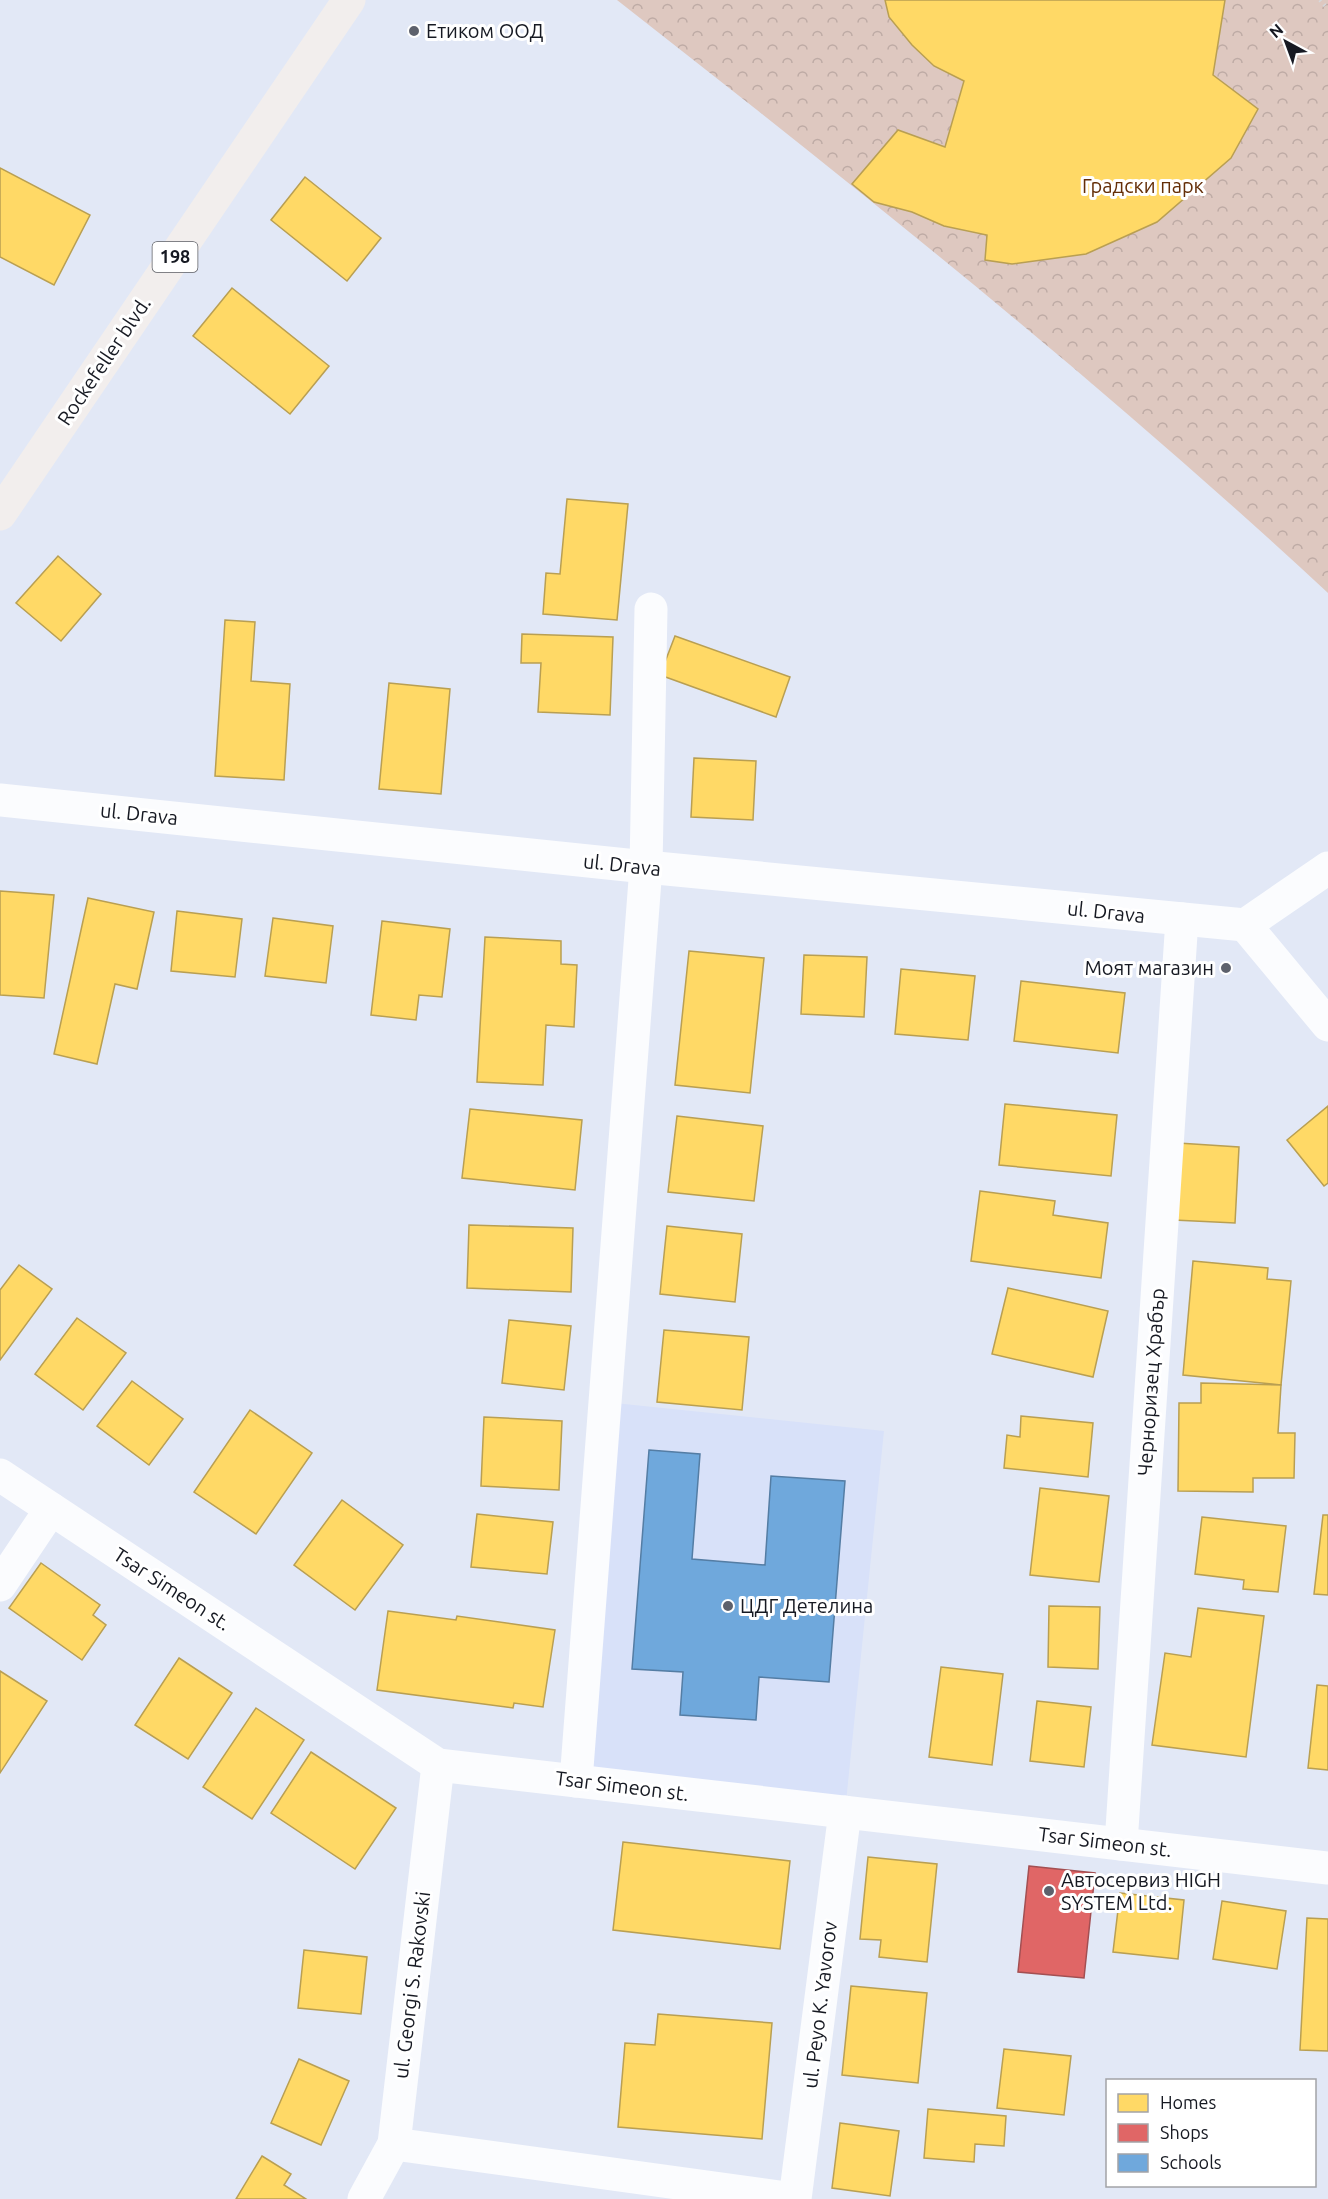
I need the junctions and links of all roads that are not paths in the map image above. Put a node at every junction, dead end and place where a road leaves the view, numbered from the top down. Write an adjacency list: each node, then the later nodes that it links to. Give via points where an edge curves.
1 (349, 0): 2 (main road, Rockefeller blvd. / 198)
2 (0, 514)
3 (651, 609): 5 (street)
4 (0, 800): 5 (street, ul. Drava)
5 (646, 867): 7 (street, ul. Drava); 14 (street)
6 (1328, 868): 8 (street)
7 (1182, 919): 8 (street, ul. Drava); 16 (street, Черноризец Храбър)
8 (1245, 925): 9 (street)
9 (1328, 1025)
10 (0, 1475): 11 (street, Tsar Simeon st.)
11 (51, 1509): 12 (street); 13 (street, Tsar Simeon st.)
12 (0, 1585)
13 (438, 1765): 14 (street, Tsar Simeon st.); 18 (street, ul. Georgi S. Rakovski)
14 (576, 1780): 15 (street, Tsar Simeon st.)
15 (845, 1812): 16 (street, Tsar Simeon st.); 20 (street, ul. Peyo K. Yavorov)
16 (1121, 1844): 17 (street, Tsar Simeon st.)
17 (1328, 1868)
18 (394, 2144): 19 (street, ul. Georgi S. Rakovski); 20 (street)
19 (364, 2199)
20 (794, 2199)

